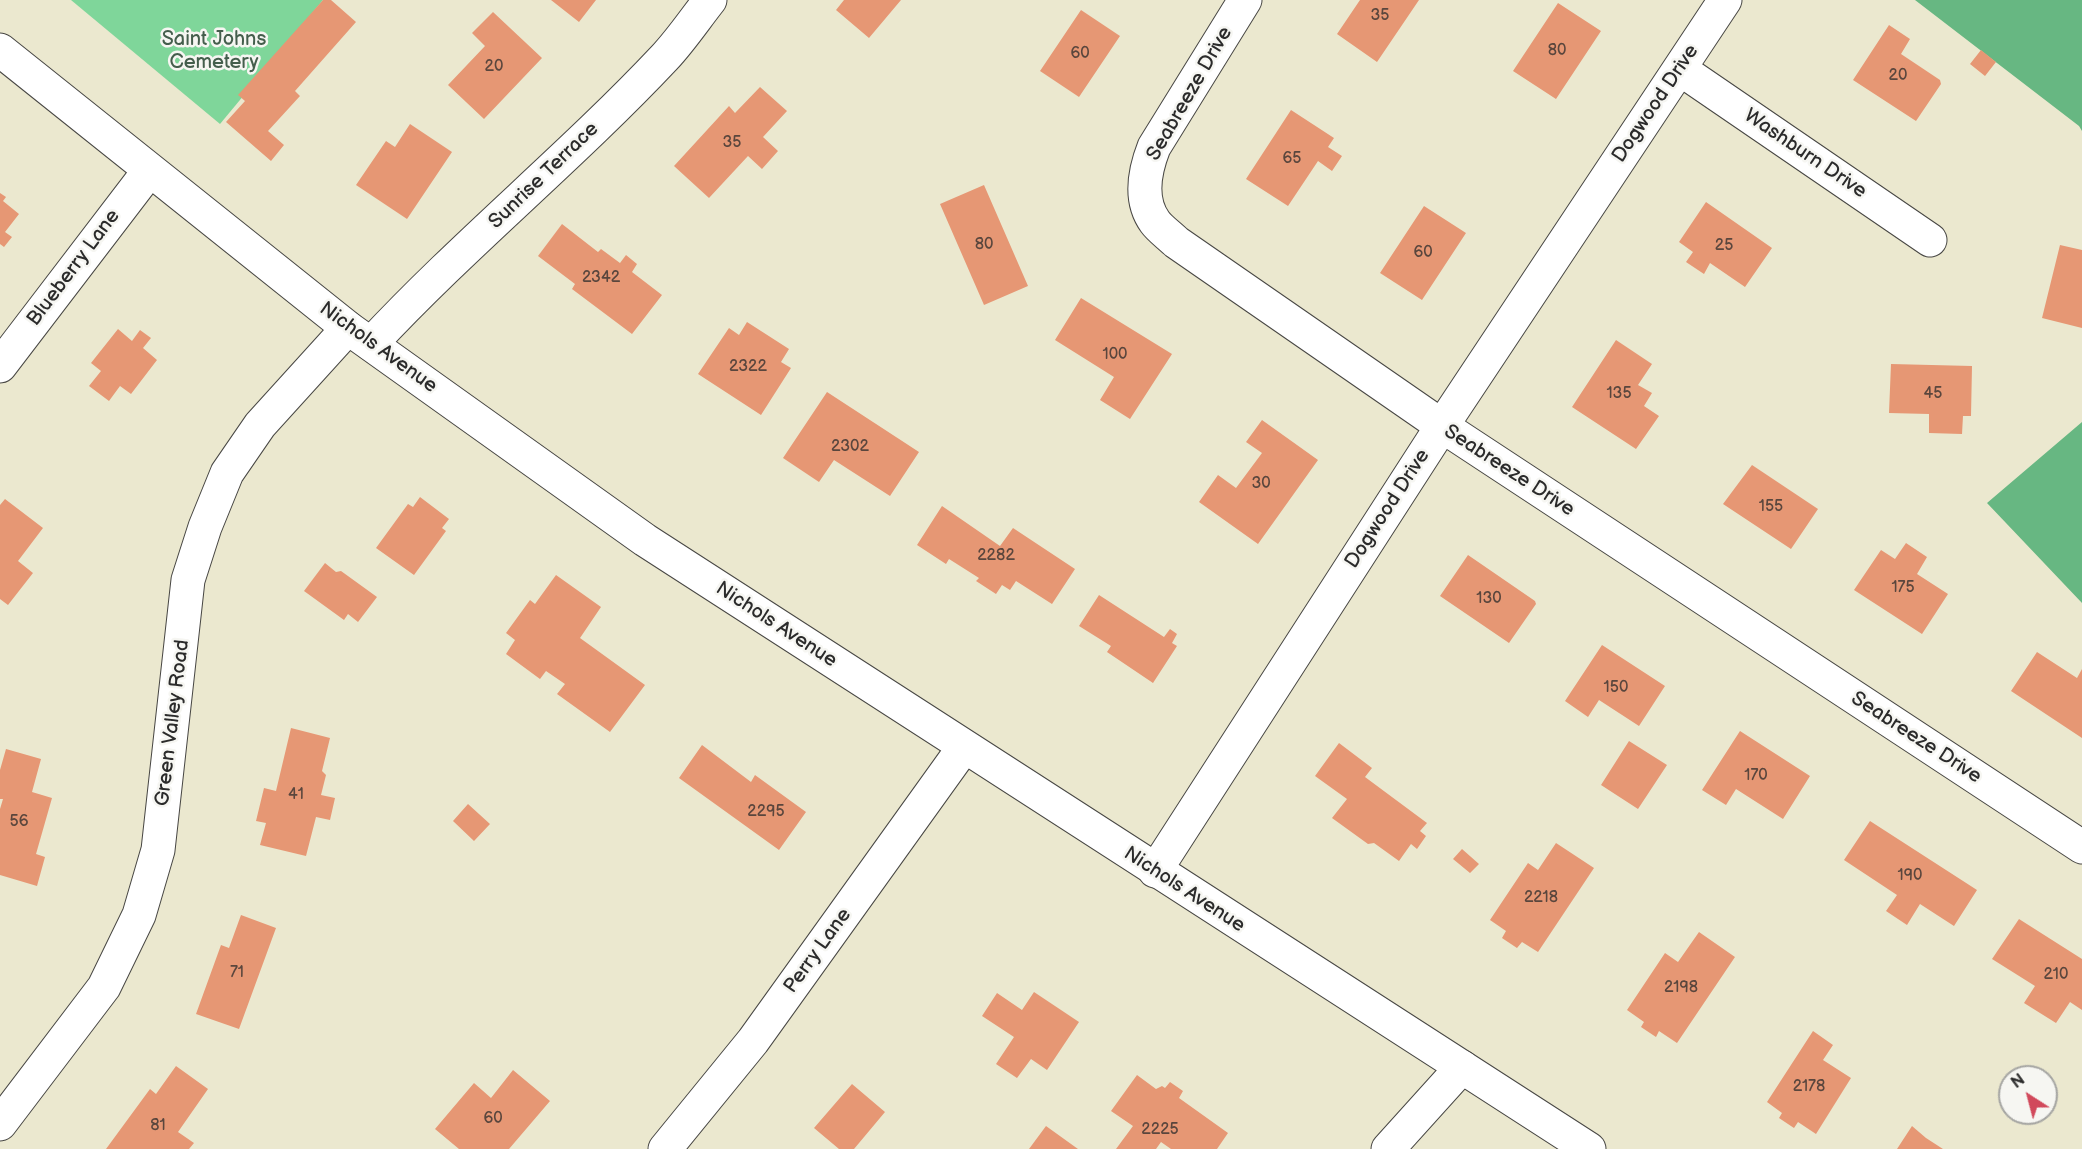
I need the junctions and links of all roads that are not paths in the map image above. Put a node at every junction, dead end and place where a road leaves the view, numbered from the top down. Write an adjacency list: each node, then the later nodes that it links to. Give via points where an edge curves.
1 (710, 0): 8 (street, Sunrise Terrace, via 666,56 519,202 403,309)
2 (1245, 0): 10 (street, Seabreeze Drive, via 1154,147 1144,172 1146,198 1154,221 1176,242)
3 (1725, 0): 5 (street, Dogwood Drive)
4 (0, 50): 6 (street, Nichols Avenue)
5 (1680, 69): 7 (street, Washburn Drive); 10 (street, Dogwood Drive)
6 (148, 171): 8 (street, Nichols Avenue); 9 (street, Blueberry Lane)
7 (1930, 240)
8 (359, 336): 11 (street, Nichols Avenue, via 645,540); 15 (street, Green Valley Road, via 261,425 227,473 204,527 188,580 158,849 139,915 104,987)
9 (0, 366)
10 (1442, 426): 12 (street, Seabreeze Drive); 13 (street, Dogwood Drive)
11 (964, 747): 13 (street, Nichols Avenue); 16 (street, Perry Lane, via 753,1041)
12 (2082, 847)
13 (1155, 871): 14 (street, Nichols Avenue)
14 (1462, 1067): 17 (street); 18 (street, Nichols Avenue)
15 (0, 1124)
16 (665, 1149)
17 (1388, 1149)
18 (1589, 1149)

